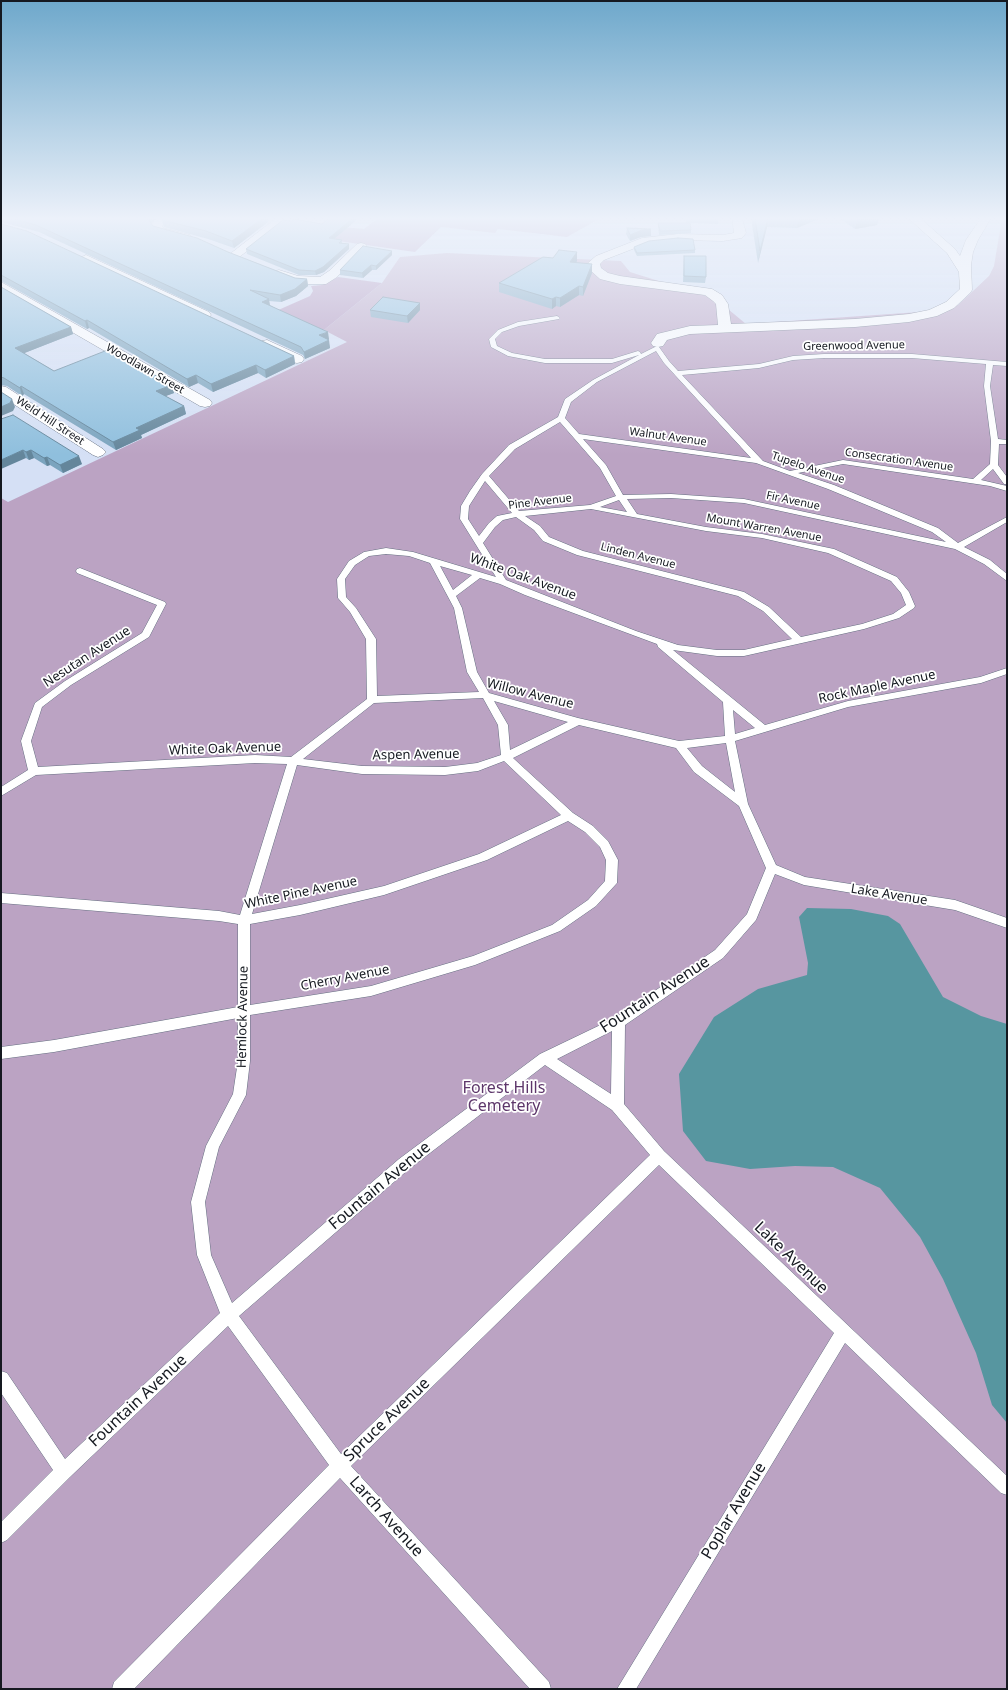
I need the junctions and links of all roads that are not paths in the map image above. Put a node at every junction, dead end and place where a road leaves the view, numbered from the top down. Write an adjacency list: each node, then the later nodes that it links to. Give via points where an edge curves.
1 (20, 297): 15 (street, Woodlawn Street)
2 (166, 297): 6 (street)
3 (716, 297): 7 (street, via 722,304)
4 (959, 297): 7 (street, via 950,306 909,318 854,323)
5 (557, 318): 9 (lane, via 518,324 500,331 492,339 494,347 510,355 545,361 612,361)
6 (219, 322)
7 (725, 328): 9 (street, via 671,334 662,337)
8 (254, 339): 10 (street)
9 (658, 346): 13 (lane, Tupelo Avenue, via 666,362); 16 (lane, via 596,381 568,401)
10 (297, 359)
11 (990, 363): 12 (lane, Greenwood Avenue); 13 (lane, Greenwood Avenue, via 912,356 824,356 794,358 759,366); 18 (lane, via 987,386)
12 (1007, 364)
13 (677, 373): 21 (lane, Tupelo Avenue)
14 (1, 390): 20 (street, Weld Hill Street, via 25,413)
15 (205, 403)
16 (561, 418): 17 (lane); 24 (lane, via 512,447)
17 (576, 436): 21 (lane, Walnut Avenue); 28 (lane, via 603,467)
18 (995, 442): 19 (lane); 22 (lane)
19 (1007, 442)
20 (98, 452)
21 (758, 461): 23 (lane, Tupelo Avenue, via 760,464)
22 (994, 465): 25 (lane); 26 (lane)
23 (788, 473): 25 (lane, Consecration Avenue, via 843,462); 34 (lane, Tupelo Avenue, via 830,487 935,530)
24 (485, 476): 30 (lane, Linden Avenue); 33 (lane, via 465,506 464,519)
25 (974, 482): 27 (lane, Consecration Avenue)
26 (1007, 482)
27 (1007, 489)
28 (621, 498): 29 (lane, Pine Avenue); 31 (lane); 34 (lane, Fir Avenue, via 671,496 744,502)
29 (591, 507): 30 (lane, Pine Avenue); 31 (lane, Pine Avenue)
30 (517, 514): 33 (lane, Pine Avenue, via 500,518); 41 (lane, Linden Avenue, via 537,528 546,539 580,553 741,594 766,609)
31 (634, 516): 41 (lane, Mount Warren Avenue, via 762,536 831,550 894,580 905,592 911,606 896,616 864,626)
32 (1007, 519): 34 (lane)
33 (479, 542): 39 (lane)
34 (958, 547): 38 (lane, via 987,562)
35 (433, 560): 37 (lane, White Oak Avenue); 40 (lane); 46 (lane, White Oak Avenue, via 386,551 368,554 352,563 341,579 342,598 353,610 371,639)
36 (80, 571): 54 (lane, Nesutan Avenue, via 162,604 146,635 68,683 38,705 26,741)
37 (479, 574): 39 (lane, White Oak Avenue); 40 (lane)
38 (1007, 578)
39 (503, 582): 42 (lane, White Oak Avenue)
40 (452, 595): 45 (lane, via 458,608 472,672)
41 (798, 640): 43 (lane, Mount Warren Avenue, via 744,653)
42 (656, 641): 43 (lane, White Oak Avenue, via 677,648); 47 (lane, White Oak Avenue)
43 (717, 653)
44 (1007, 671): 49 (lane, Rock Maple Avenue, via 981,680 848,704)
45 (485, 695): 46 (lane, Willow Avenue); 48 (lane, Willow Avenue); 52 (lane, via 503,725)
46 (372, 700): 53 (lane, White Oak Avenue)
47 (728, 700): 49 (lane, White Oak Avenue); 50 (lane)
48 (578, 721): 51 (lane, Willow Avenue); 52 (lane, Aspen Avenue)
49 (764, 730): 50 (lane, Rock Maple Avenue)
50 (730, 739): 51 (lane, Willow Avenue); 56 (lane)
51 (679, 744): 56 (lane, via 698,769)
52 (506, 757): 53 (lane, Aspen Avenue, via 478,767 446,771 362,770); 57 (lane, Cherry Avenue)
53 (294, 761): 54 (lane, White Oak Avenue, via 255,759); 60 (lane, Hemlock Avenue)
54 (34, 771): 55 (lane, White Oak Avenue)
55 (1, 792)
56 (742, 804): 58 (lane)
57 (569, 816): 60 (lane, White Pine Avenue, via 483,857 384,890); 62 (lane, Cherry Avenue, via 604,844 612,860 611,883 592,903 556,928 475,960 371,991)
58 (772, 868): 61 (lane, Lake Avenue, via 804,881 955,905); 63 (lane, Fountain Avenue, via 752,917 719,954)
59 (1, 898): 60 (lane, White Pine Avenue)
60 (244, 920): 62 (lane, Hemlock Avenue)
61 (1007, 922)
62 (244, 1011): 64 (lane, Cherry Avenue, via 54,1046); 68 (lane, Hemlock Avenue, via 244,1061 240,1095 213,1146 198,1202 204,1255)
63 (619, 1022): 65 (lane, Fountain Avenue); 66 (lane)
64 (1, 1053)
65 (545, 1058): 66 (lane, Lake Avenue); 68 (lane, Fountain Avenue, via 404,1164)
66 (617, 1106): 67 (lane, Lake Avenue)
67 (659, 1156): 69 (lane, Lake Avenue); 71 (lane, Spruce Avenue)
68 (229, 1315): 71 (lane, Larch Avenue); 72 (lane, Fountain Avenue)
69 (843, 1332): 73 (lane, Lake Avenue); 77 (lane, Poplar Avenue)
70 (1, 1379): 72 (lane)
71 (340, 1466): 75 (lane, Spruce Avenue); 76 (lane, Larch Avenue)
72 (64, 1471): 74 (lane, Fountain Avenue)
73 (1007, 1487)
74 (1, 1534)
75 (121, 1689)
76 (542, 1689)
77 (626, 1689)

